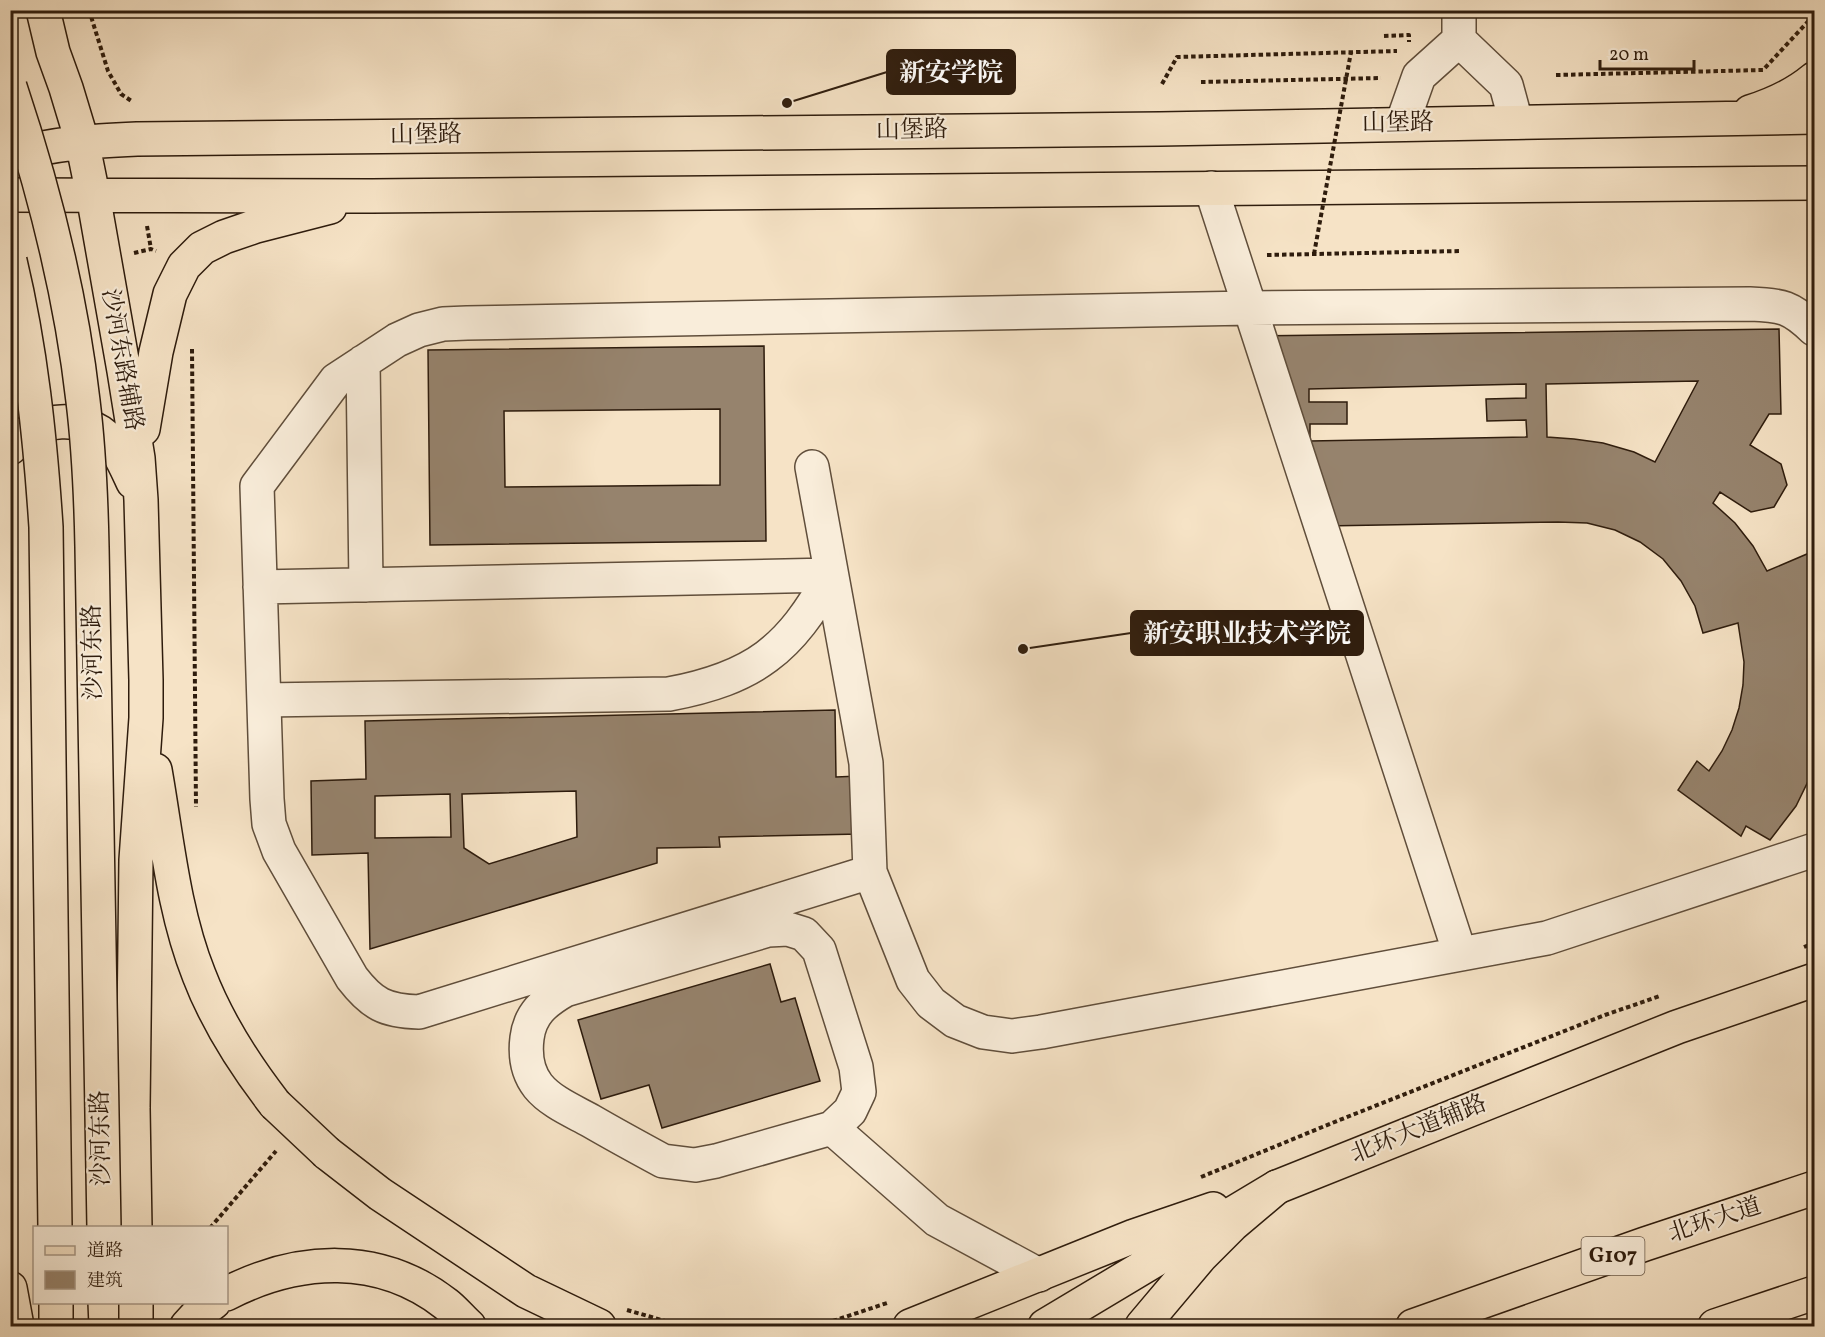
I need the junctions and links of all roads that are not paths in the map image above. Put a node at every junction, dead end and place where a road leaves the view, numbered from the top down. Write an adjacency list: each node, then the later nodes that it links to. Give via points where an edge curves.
1 (26, 10): 4 (lane)
2 (43, 10): 4 (main road, 沙河东路辅路)
3 (1459, 25): 9 (lane, via 1506,85); 10 (lane, via 1419,76)
4 (53, 52): 11 (main road, 沙河东路辅路)
5 (1815, 79): 8 (main road, via 1766,107)
6 (10, 87): 39 (main road, 沙河东路, bridge, via 54,234 77,355 87,450)
7 (1815, 117): 8 (main road, 山堡路)
8 (1725, 119): 9 (main road, 山堡路)
9 (1516, 122): 10 (main road, 山堡路)
10 (1402, 124): 11 (main road, 山堡路)
11 (82, 141): 12 (main road, 山堡路); 16 (main road, 沙河东路辅路)
12 (10, 156)
13 (1815, 183): 14 (main road)
14 (1211, 188): 17 (main road); 19 (lane)
15 (10, 195): 16 (main road)
16 (93, 195): 17 (main road); 23 (main road, 沙河东路辅路)
17 (372, 196): 23 (main road, via 224,237 202,248 184,266 170,294 162,326)
18 (10, 261): 38 (main road, 沙河东路, bridge, via 37,413 46,527)
19 (1250, 308): 20 (lane, via 1750,304 1776,305 1799,314); 21 (lane, via 443,324 397,340); 33 (lane)
20 (1815, 328)
21 (363, 362): 27 (lane); 28 (lane, via 336,380 257,486)
22 (10, 448): 25 (main road, via 43,424 82,424 100,432 114,446)
23 (138, 458): 25 (main road, 沙河东路辅路)
24 (812, 467): 26 (lane)
25 (141, 501): 30 (main road, 沙河东路辅路)
26 (831, 575): 27 (lane); 29 (lane, via 793,634 767,657 737,675 704,687 669,694); 32 (lane, via 866,764)
27 (366, 585): 28 (lane)
28 (260, 587): 29 (lane)
29 (264, 700): 32 (lane, via 268,824 279,851 352,978 380,1005 399,1012 419,1012)
30 (146, 718): 40 (main road, via 136,860); 56 (main road, bridge, via 184,928 198,974 239,1056 275,1104 327,1153 380,1194 526,1291)
31 (1815, 850): 33 (lane, via 1547,938)
32 (870, 872): 33 (lane, via 913,980 931,1003 955,1021 982,1032 1012,1036 1041,1032)
33 (1460, 954)
34 (1815, 980): 36 (main road, 北环大道辅路, via 1677,1027)
35 (832, 1128): 35 (lane, via 850,1112 859,1092 857,1075 819,950 804,934 788,929 768,930 565,990 536,1011 528,1029 525,1049 529,1070 538,1086 553,1100 663,1161 695,1165 716,1161); 41 (lane, via 937,1220)
36 (1277, 1187): 41 (main road, via 1134,1236); 57 (main road, 北环大道辅路); 58 (main road, via 1201,1256)
37 (1815, 1188): 59 (main road, 北环大道 / G107)
38 (55, 1226)
39 (104, 1226)
40 (135, 1226)
41 (1039, 1275): 49 (main road)
42 (10, 1288): 50 (main road)
43 (228, 1293): 55 (main road, via 276,1273 303,1267 364,1267 419,1287 446,1304)
44 (1815, 1293): 60 (main road)
45 (56, 1304): 51 (main road)
46 (105, 1304): 52 (main road)
47 (136, 1304): 53 (main road, bridge)
48 (211, 1304): 54 (main road)
49 (901, 1314)
50 (17, 1326)
51 (56, 1326)
52 (106, 1326)
53 (136, 1326)
54 (187, 1326)
55 (469, 1326)
56 (599, 1326)
57 (1046, 1326)
58 (1142, 1326)
59 (1413, 1326)
60 (1716, 1326)

